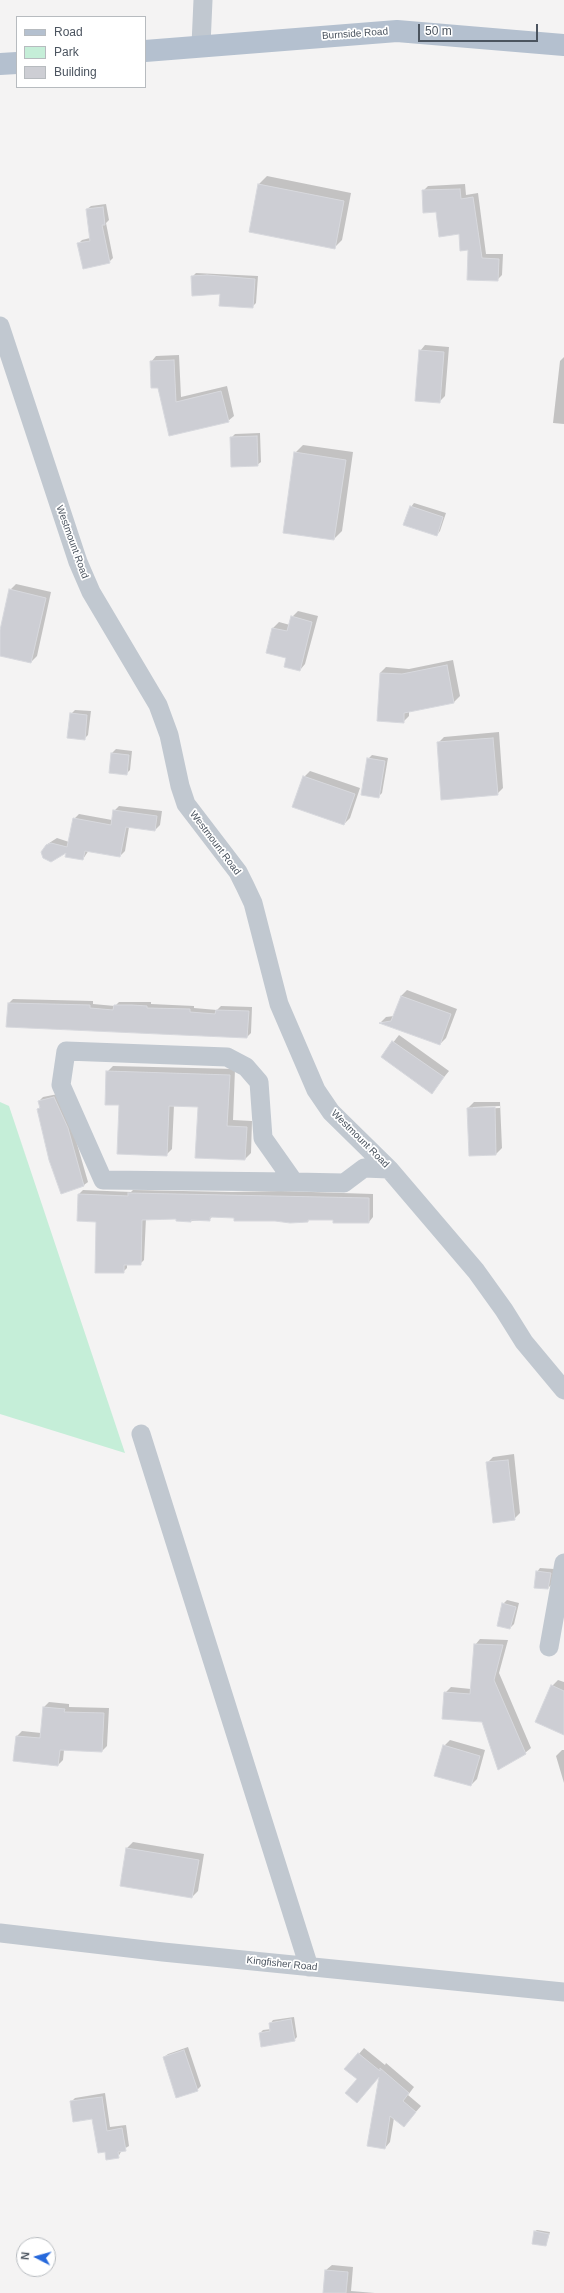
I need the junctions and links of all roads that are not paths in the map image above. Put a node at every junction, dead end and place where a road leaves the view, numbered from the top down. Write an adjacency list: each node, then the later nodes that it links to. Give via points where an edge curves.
1 (203, 0): 2 (street)
2 (201, 46): 3 (main road, Burnside Road, via 397,31); 4 (main road, Burnside Road)
3 (564, 46)
4 (146, 51)
5 (16, 62): 6 (main road)
6 (0, 64)
7 (0, 326): 8 (street, Westmount Road, via 78,562 91,592 158,705 169,735 186,804 238,872 253,903 279,1004 305,1068 316,1090 332,1112)
8 (389, 1169): 9 (street, via 364,1168 344,1182); 10 (street, Westmount Road, via 476,1271 524,1342)
9 (294, 1182): 9 (street, via 103,1180 61,1085 66,1051 227,1058 246,1067 259,1082 263,1138)
10 (564, 1390)
11 (141, 1434): 15 (street)
12 (564, 1563): 13 (street)
13 (549, 1647)
14 (0, 1933): 15 (street, Kingfisher Road)
15 (309, 1967): 16 (street, Kingfisher Road)
16 (564, 1992)

